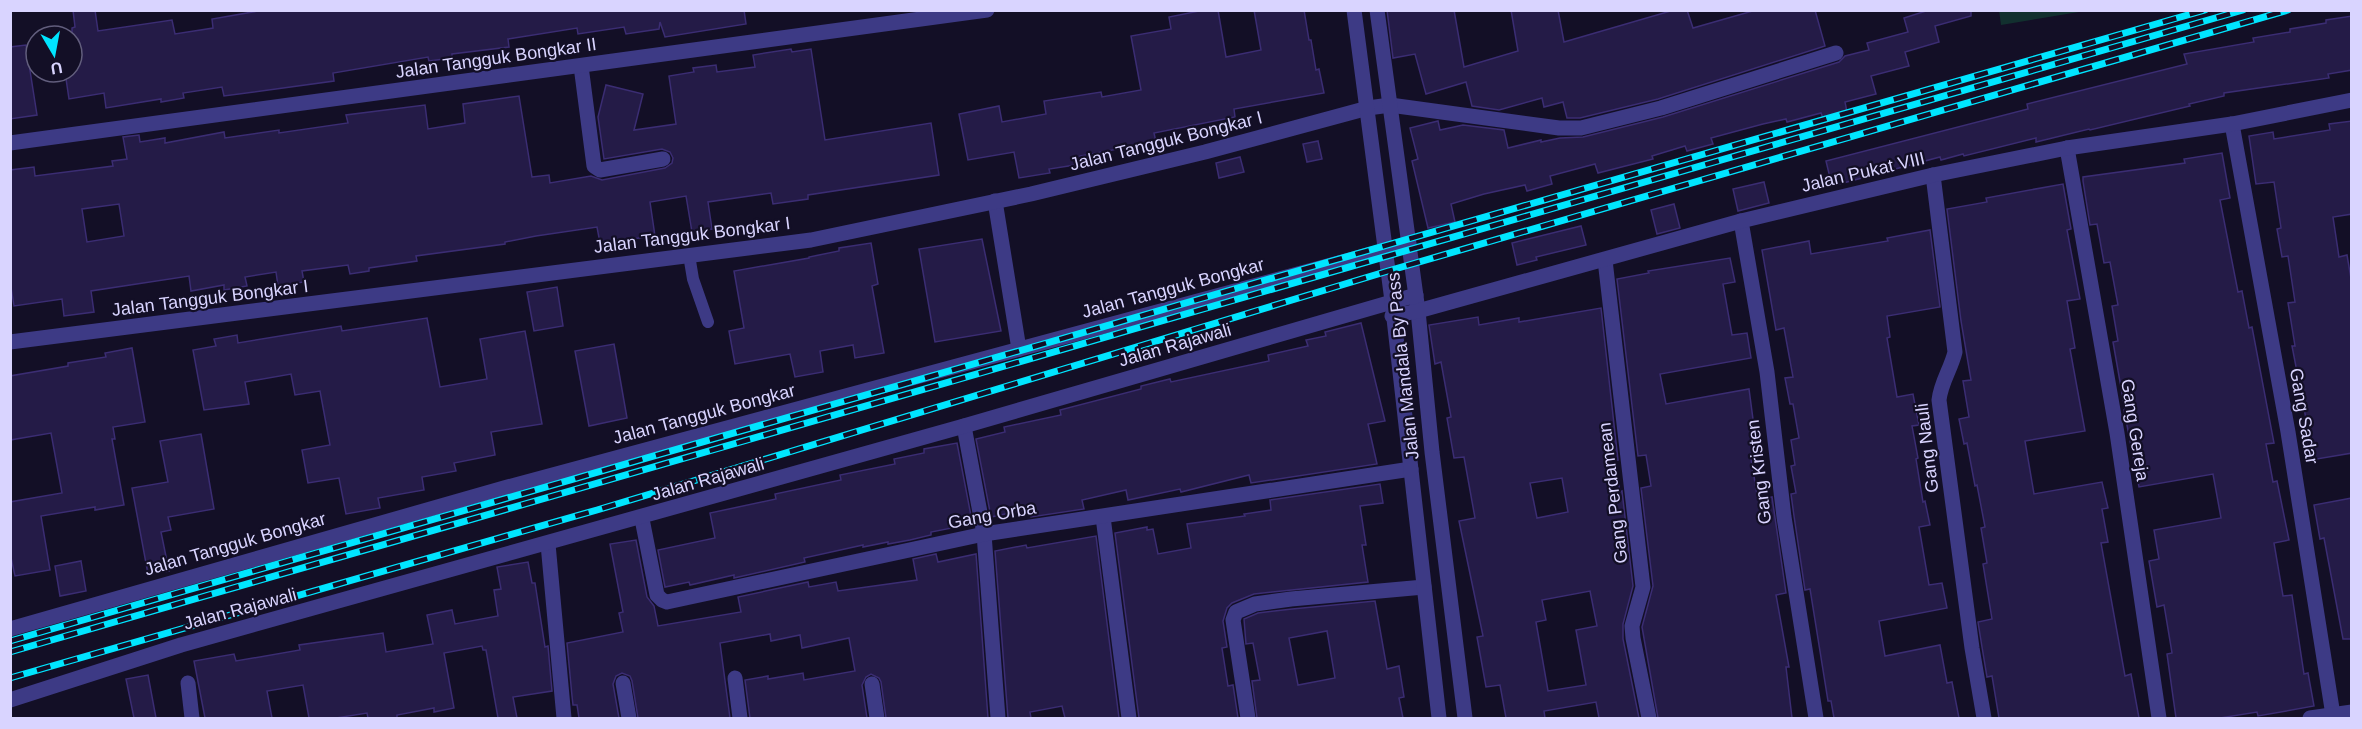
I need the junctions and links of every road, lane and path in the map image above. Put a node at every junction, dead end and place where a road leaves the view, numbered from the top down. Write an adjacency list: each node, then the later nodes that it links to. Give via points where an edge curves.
1 (987, 10): 5 (street, Jalan Tangguk Bongkar II)
2 (1354, 10): 8 (street, Jalan Mandala By Pass)
3 (1377, 10): 7 (street, Jalan Mandala By Pass)
4 (1836, 53): 7 (street, Jalan Tangguk Bongkar I, via 1662,108 1581,128)
5 (580, 66): 10 (street, Jalan Tangguk Bongkar II); 12 (street, via 594,166 600,170)
6 (2352, 100): 9 (street, Jalan Pukat VIII)
7 (1390, 105): 8 (street, Jalan Tangguk Bongkar I); 16 (street, Jalan Mandala By Pass)
8 (1368, 108): 14 (street, Jalan Tangguk Bongkar I, via 1205,152); 17 (street, Jalan Mandala By Pass)
9 (2232, 124): 11 (street, Jalan Pukat VIII); 40 (street, Gang Sadar, via 2288,432)
10 (10, 143)
11 (2067, 148): 13 (street, Jalan Pukat VIII); 54 (street, Gang Gereja, via 2116,433)
12 (663, 159)
13 (1933, 175): 15 (street, Jalan Pukat VIII); 53 (street, Gang Nauli, via 1955,352 1939,400)
14 (995, 201): 18 (street, Jalan Tangguk Bongkar I, via 811,240); 25 (street)
15 (1741, 221): 19 (street, Jalan Pukat VIII); 52 (street, Gang Kristen, via 1767,372 1784,517)
16 (1409, 244): 17 (street, Jalan Tangguk Bongkar); 20 (street, Jalan Mandala By Pass)
17 (1385, 252): 21 (street, Jalan Mandala By Pass); 25 (street, Jalan Tangguk Bongkar)
18 (689, 255): 23 (lane); 24 (street, Jalan Tangguk Bongkar I)
19 (1605, 260): 22 (street, Jalan Pukat VIII); 51 (street, Gang Perdamean, via 1643,587 1632,626 1633,638)
20 (1416, 295): 21 (street, Jalan Rajawali); 22 (street, Jalan Mandala By Pass)
21 (1392, 309): 22 (street, Jalan Pukat VIII); 26 (street, Jalan Rajawali); 27 (street, Jalan Mandala By Pass)
22 (1418, 311): 50 (street, Jalan Mandala By Pass)
23 (708, 322)
24 (10, 342)
25 (1019, 349): 33 (street, Jalan Tangguk Bongkar, via 504,488)
26 (964, 426): 30 (street); 31 (street, Jalan Rajawali)
27 (1411, 469): 28 (street, Gang Orba); 32 (street, Jalan Mandala By Pass)
28 (1103, 517): 30 (street, Gang Orba); 47 (street)
29 (643, 524): 30 (street, Gang Orba, via 657,595 667,602)
30 (984, 534): 46 (street)
31 (548, 544): 38 (street, Jalan Rajawali, via 181,645); 42 (street)
32 (1424, 587): 48 (street, via 1292,599 1255,604 1236,612 1233,620); 49 (street, Jalan Mandala By Pass)
33 (10, 629)
34 (735, 678): 44 (street)
35 (188, 683): 41 (street)
36 (623, 683): 43 (street)
37 (872, 684): 45 (street)
38 (10, 700)
39 (2352, 712): 40 (street)
40 (2332, 715): 55 (street)
41 (192, 718)
42 (564, 718)
43 (629, 718)
44 (740, 718)
45 (876, 718)
46 (998, 718)
47 (1129, 718)
48 (1248, 718)
49 (1439, 718)
50 (1465, 718)
51 (1649, 718)
52 (1816, 718)
53 (1984, 718)
54 (2158, 718)
55 (2310, 718)

